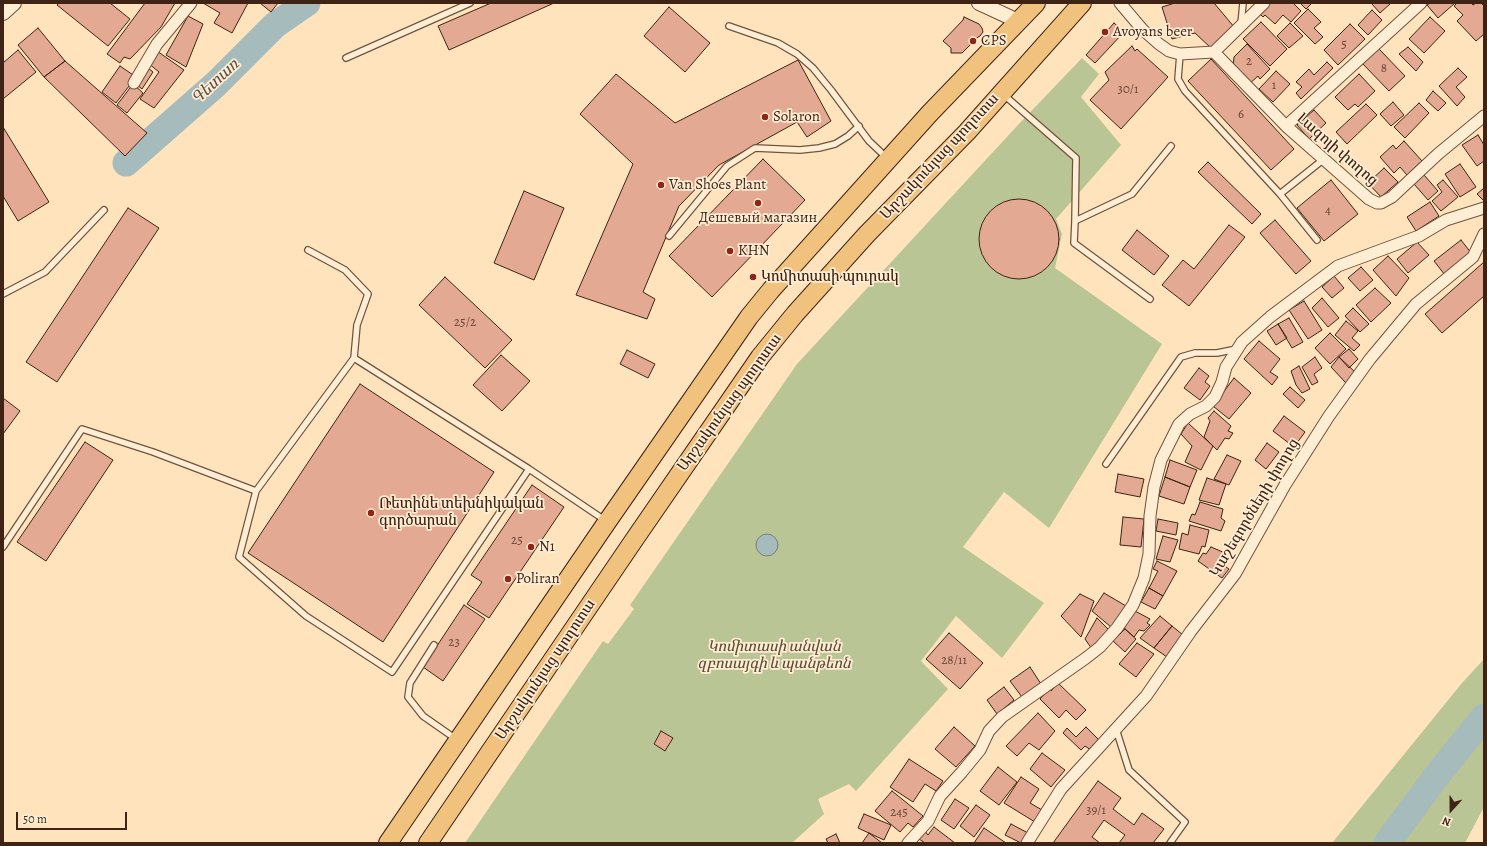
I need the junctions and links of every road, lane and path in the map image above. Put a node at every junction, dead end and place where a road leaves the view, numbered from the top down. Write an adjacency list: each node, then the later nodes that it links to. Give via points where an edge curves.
1 (14, 3): 11 (street)
2 (191, 3): 18 (street, via 157,44)
3 (470, 3): 17 (lane)
4 (979, 3): 12 (street)
5 (1036, 3): 12 (main road)
6 (1082, 3): 19 (main road, Արշակունյաց պողոտա)
7 (1120, 3): 16 (street, via 1159,44 1169,51)
8 (1243, 3): 14 (lane)
9 (1264, 3): 14 (street)
10 (1421, 3): 22 (street)
11 (3, 13)
12 (1018, 22): 24 (main road)
13 (729, 26): 21 (lane, via 778,43 797,54 812,68)
14 (1240, 27): 15 (street)
15 (1214, 52): 16 (street); 22 (street, Լազոյի փողոց)
16 (1180, 54): 26 (lane, via 1178,79 1185,91)
17 (346, 58)
18 (134, 83)
19 (1001, 93): 29 (lane, via 1076,158); 47 (main road, Արշակունյաց պողոտա, via 862,240 760,357)
20 (1484, 116): 25 (street, Լազոյի փողոց, via 1392,197 1381,203 1369,199)
21 (859, 126): 24 (lane, via 869,141); 31 (lane, via 836,144 819,148 755,148 727,166)
22 (1286, 126): 25 (street, Լազոյի փողոց)
23 (1171, 146): 29 (lane, via 1132,194)
24 (889, 159): 41 (main road, via 749,317)
25 (1324, 159): 26 (lane)
26 (1280, 194): 32 (lane)
27 (1484, 208): 36 (street, via 1446,220 1419,236 1338,266 1270,317)
28 (104, 210): 34 (lane, via 45,272)
29 (1075, 221): 35 (lane, via 1074,243)
30 (1484, 234): 44 (street, Կաշեգործների փողոց, via 1473,257 1416,304 1370,359 1329,416 1285,485 1235,574 1146,696)
31 (669, 236)
32 (1317, 240)
33 (308, 250): 37 (lane, via 345,270 368,294 357,325)
34 (3, 294)
35 (1150, 299)
36 (1237, 349): 38 (lane, via 1217,353 1194,353 1181,357); 48 (street, via 1226,367 1215,397 1179,424 1161,460 1150,516 1149,554 1144,578 1133,605 1100,647 1002,717 988,731 980,750 940,796 928,821)
37 (354, 358): 39 (lane); 40 (lane)
38 (1106, 464)
39 (529, 468): 40 (lane, via 392,672 306,616 239,557); 41 (lane)
40 (256, 491): 42 (lane, via 153,452 82,429)
41 (607, 522): 45 (main road)
42 (3, 547)
43 (434, 645): 45 (lane, via 410,683 408,697 423,716)
44 (1116, 728): 49 (street, Կաշեգործների փողոց, via 1061,789); 50 (lane, via 1129,770 1185,822)
45 (458, 740): 46 (main road)
46 (388, 843)
47 (428, 843)
48 (908, 843)
49 (1027, 843)
50 (1170, 843)

